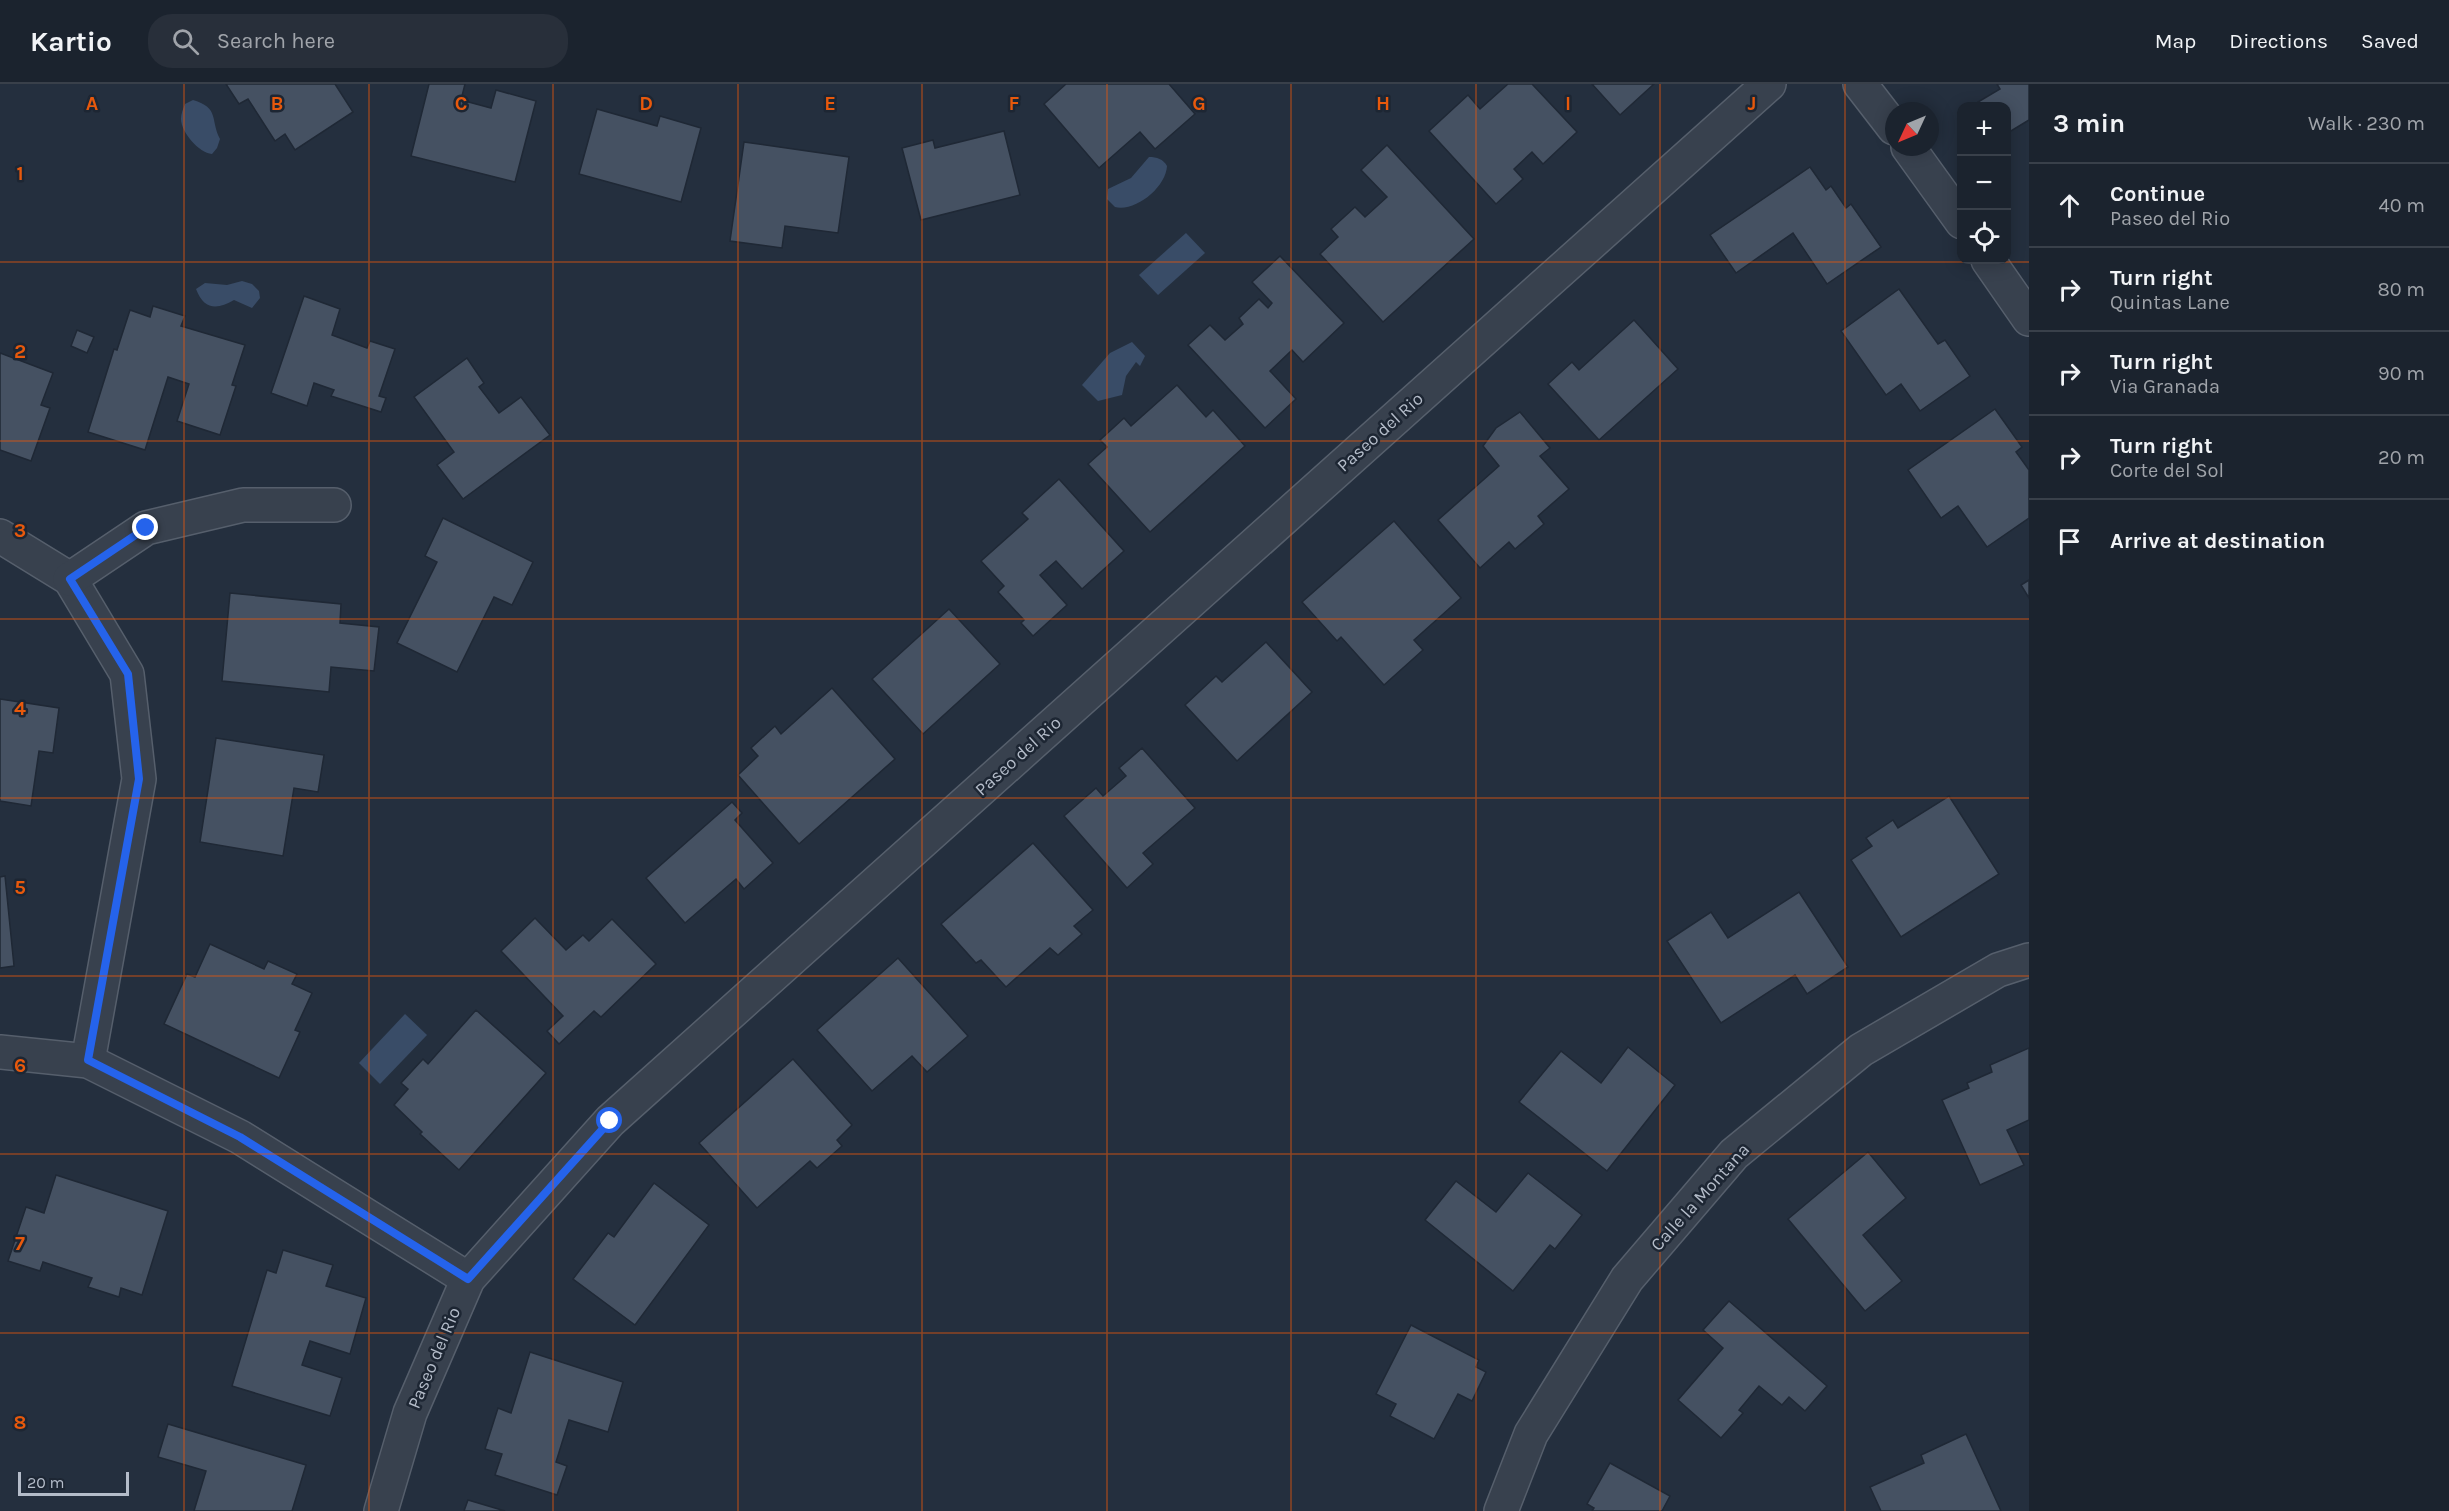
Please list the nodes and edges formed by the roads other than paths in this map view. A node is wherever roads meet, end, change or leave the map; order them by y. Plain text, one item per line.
1 (1769, 84) edge
2 (1860, 84) edge
3 (1885, 116) edge
4 (1914, 156) edge
5 (1957, 215) edge
6 (1991, 264) edge
7 (2029, 319) edge
8 (334, 505) dead end
9 (0, 536) edge
10 (70, 579) junction
11 (2029, 960) edge
12 (0, 1052) edge
13 (88, 1060) junction
14 (468, 1279) junction
15 (381, 1511) edge
16 (1501, 1511) edge

1 - 14 street, Paseo del Rio
2 - 3 street
4 - 5 street
6 - 7 street
8 - 10 street
9 - 10 street
10 - 13 street
11 - 16 street, Calle la Montana
12 - 13 street
13 - 14 street
14 - 15 street, Paseo del Rio

